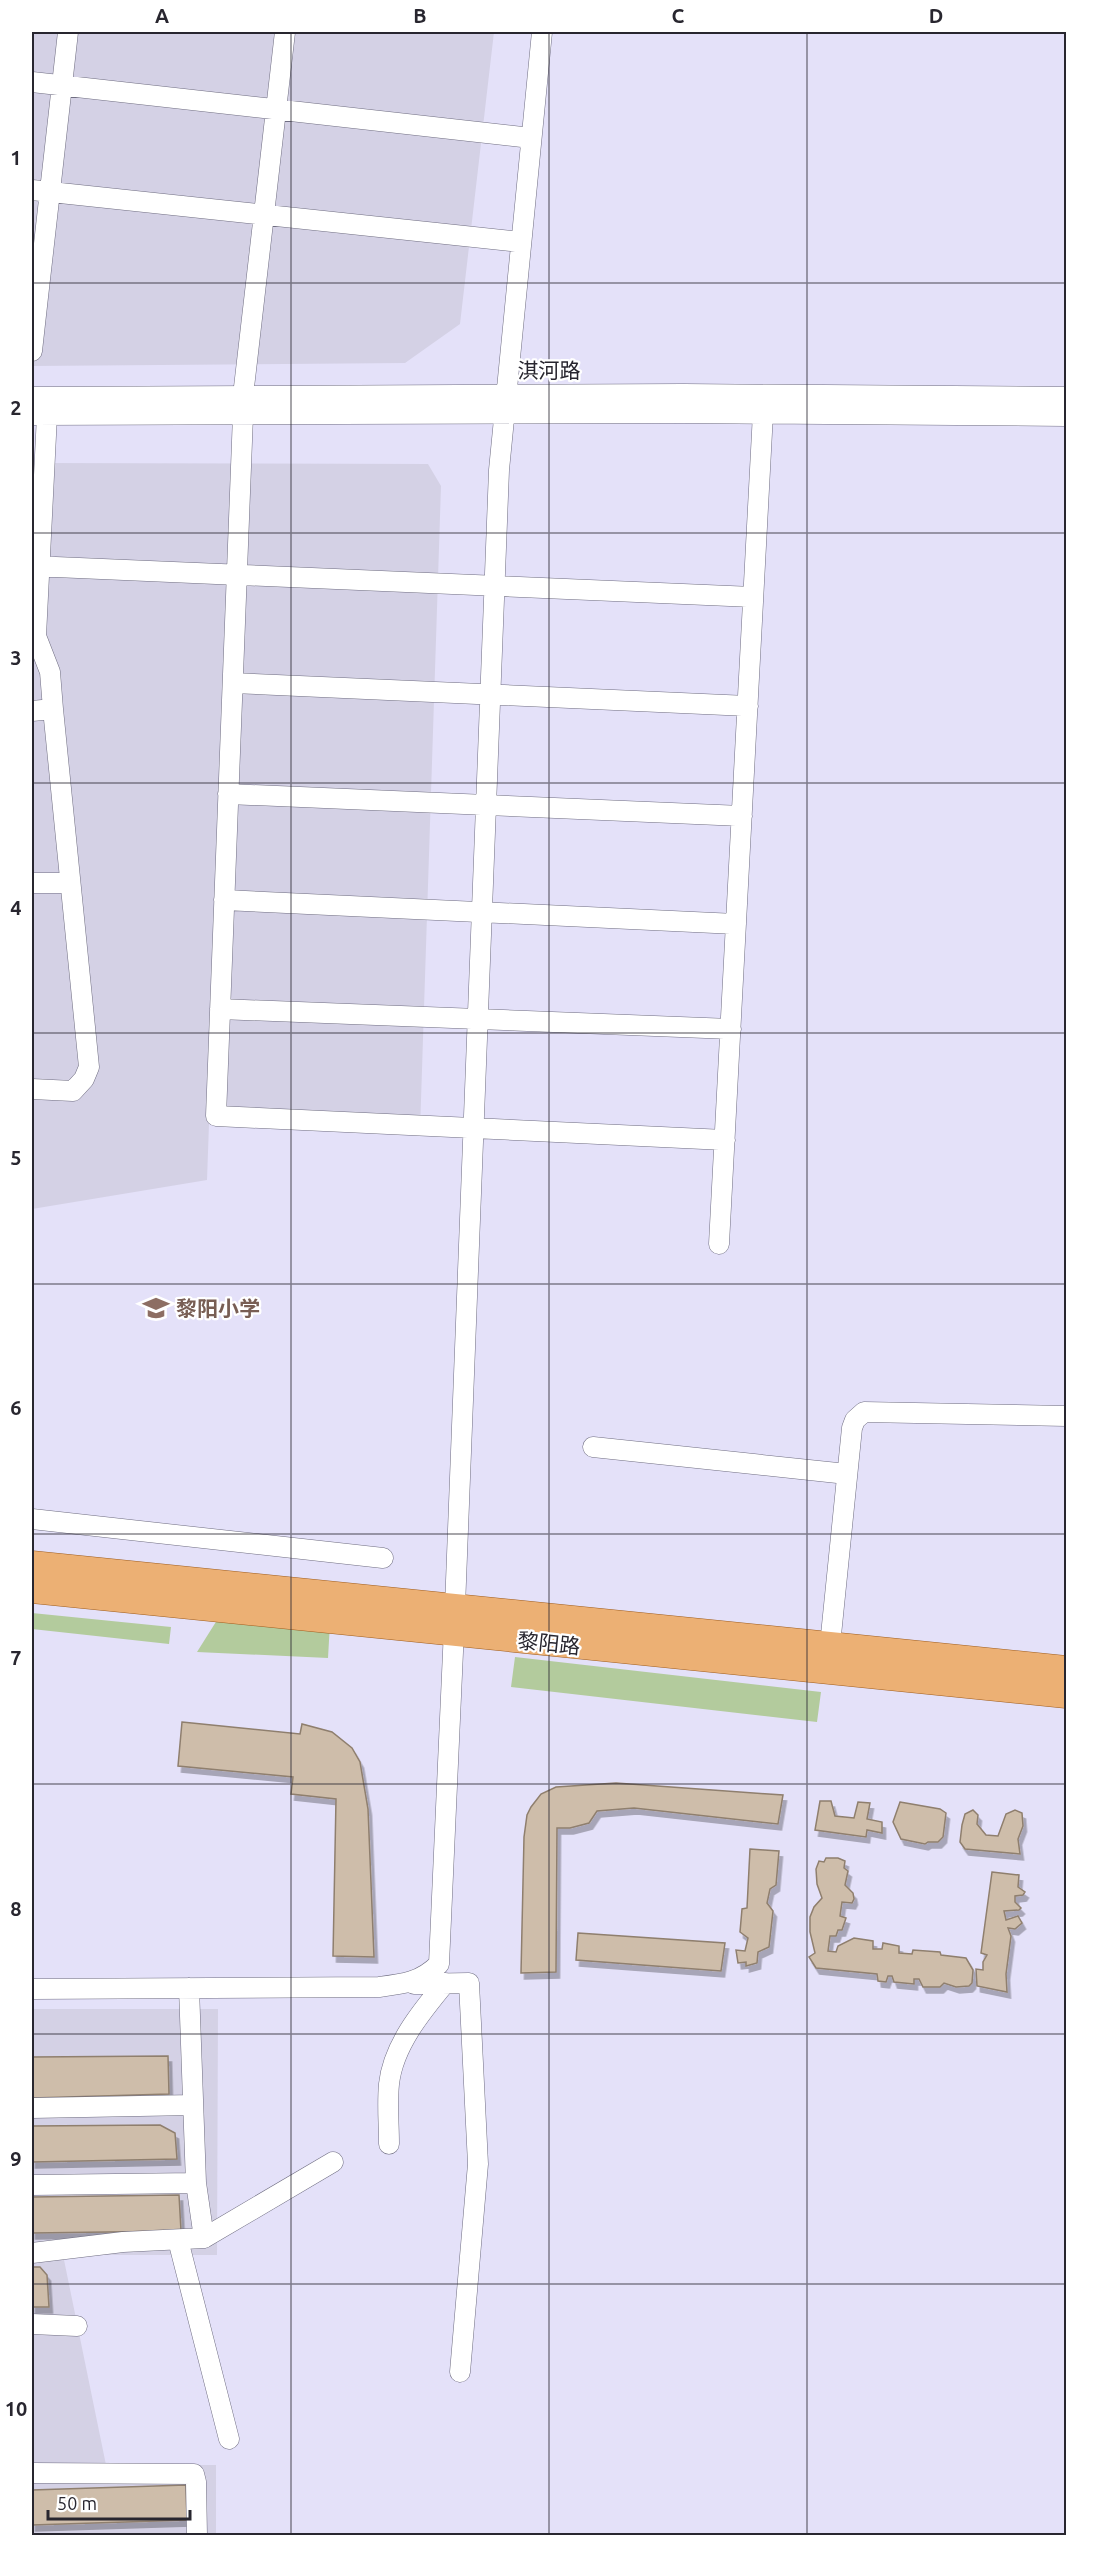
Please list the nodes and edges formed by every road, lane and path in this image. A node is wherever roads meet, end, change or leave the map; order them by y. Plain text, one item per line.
1 (68, 32) edge
2 (285, 32) edge
3 (542, 32) edge
4 (32, 82) edge
5 (61, 85) junction
6 (276, 109) junction
7 (531, 138) junction
8 (41, 191) edge
9 (264, 215) junction
10 (521, 242) junction
11 (35, 297) edge
12 (32, 351) edge
13 (32, 397) edge
14 (1066, 397) edge
15 (506, 404) junction
16 (243, 405) junction
17 (763, 413) junction
18 (39, 415) edge
19 (1066, 416) edge
20 (35, 566) edge
21 (237, 575) junction
22 (495, 586) junction
23 (753, 597) junction
24 (233, 683) junction
25 (490, 694) junction
26 (748, 706) junction
27 (53, 709) junction
28 (32, 711) edge
29 (228, 794) junction
30 (486, 805) junction
31 (742, 816) junction
32 (32, 883) edge
33 (70, 883) junction
34 (224, 900) junction
35 (482, 912) junction
36 (736, 924) junction
37 (220, 1009) junction
38 (478, 1019) junction
39 (730, 1029) junction
40 (32, 1089) edge
41 (474, 1128) junction
42 (725, 1140) junction
43 (719, 1244) dead end
44 (1066, 1416) edge
45 (593, 1447) dead end
46 (847, 1474) junction
47 (32, 1519) edge
48 (383, 1558) dead end
49 (32, 1564) edge
50 (32, 1590) edge
51 (455, 1607) junction
52 (454, 1633) junction
53 (830, 1645) junction
54 (1066, 1669) edge
55 (1066, 1695) edge
56 (411, 1983) junction
57 (445, 1983) junction
58 (189, 1988) junction
59 (32, 1989) edge
60 (194, 2105) junction
61 (32, 2108) edge
62 (389, 2144) dead end
63 (333, 2162) dead end
64 (196, 2183) junction
65 (32, 2185) edge
66 (204, 2238) junction
67 (178, 2240) junction
68 (32, 2253) edge
69 (32, 2324) edge
70 (77, 2326) dead end
71 (460, 2372) dead end
72 (229, 2439) dead end
73 (32, 2473) edge
74 (197, 2535) edge

1 - 5 street
2 - 6 street
3 - 7 street
4 - 5 street
5 - 6 street
5 - 8 street
6 - 7 street
6 - 9 street
7 - 10 street
8 - 9 street
8 - 11 street
9 - 10 street
9 - 16 street
10 - 15 street
11 - 12 street
13 - 16 street, 淇河路
14 - 15 street, 淇河路
15 - 16 street, 淇河路
15 - 17 street, 淇河路
15 - 22 street
16 - 18 street, 淇河路
16 - 21 street
17 - 19 street, 淇河路
17 - 23 street
18 - 20 street
20 - 21 street
20 - 27 street
21 - 22 street
21 - 24 street
22 - 23 street
22 - 25 street
23 - 26 street
24 - 25 street
24 - 29 street
25 - 26 street
25 - 30 street
26 - 31 street
27 - 28 street
27 - 33 street
29 - 30 street
29 - 34 street
30 - 31 street
30 - 35 street
31 - 36 street
32 - 33 street
33 - 40 street
34 - 35 street
34 - 37 street
35 - 36 street
35 - 38 street
36 - 39 street
37 - 38 street
37 - 41 street
38 - 39 street
38 - 41 street
39 - 42 street
41 - 42 street
41 - 51 street
42 - 43 street
44 - 46 street
45 - 46 street
46 - 53 street
47 - 48 street
49 - 51 main road, 黎阳路
50 - 52 main road, 黎阳路
51 - 52 street
51 - 53 main road, 黎阳路
52 - 55 main road, 黎阳路
52 - 56 street
53 - 54 main road, 黎阳路
56 - 57 street
56 - 58 street
57 - 62 street
57 - 71 street
58 - 59 street
58 - 60 street
60 - 61 street
60 - 64 street
63 - 66 street
64 - 65 street
64 - 66 street
66 - 67 street
67 - 68 street
67 - 72 street
69 - 70 street
73 - 74 street

